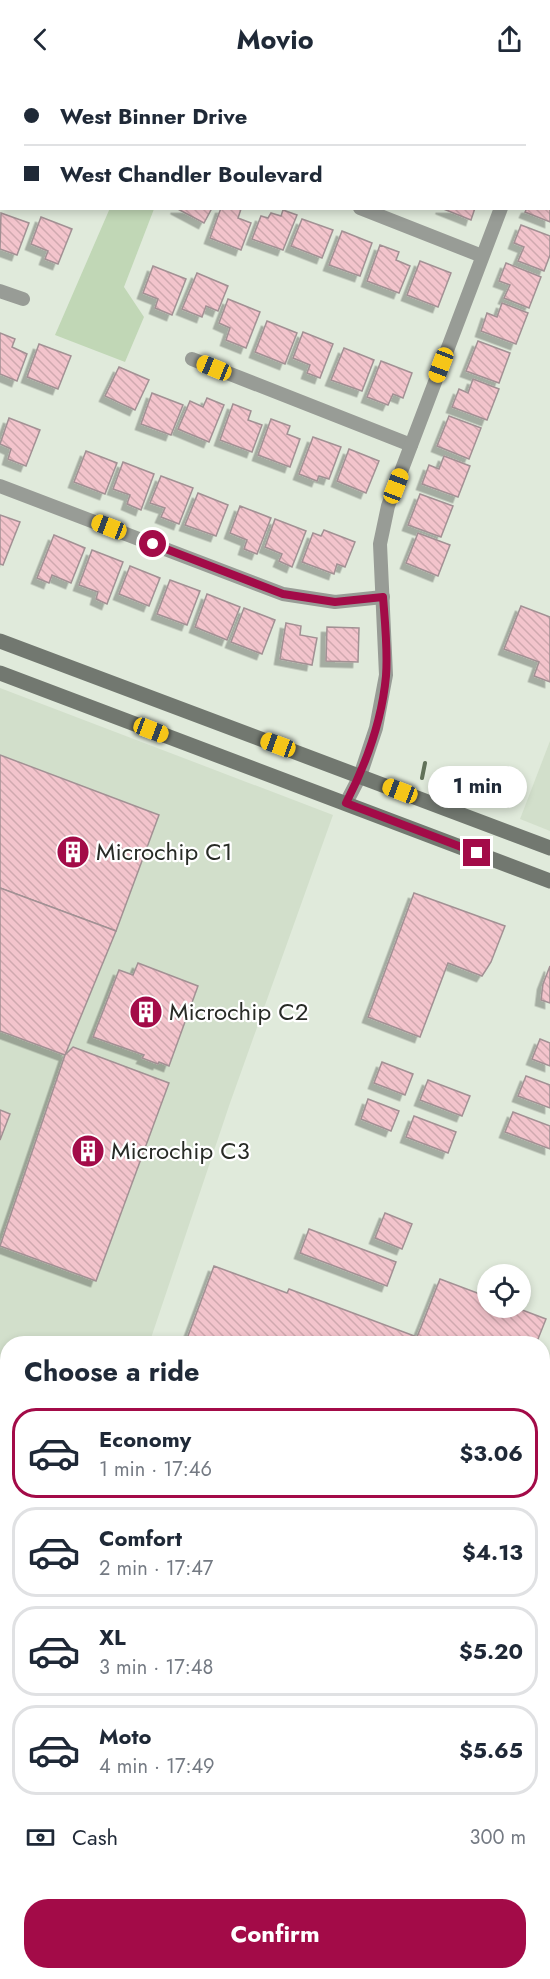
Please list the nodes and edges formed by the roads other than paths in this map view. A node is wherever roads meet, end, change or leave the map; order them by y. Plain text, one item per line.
1 (365, 210) edge
2 (500, 210) edge
3 (482, 256) junction
4 (0, 291) edge
5 (23, 299) dead end
6 (192, 359) dead end
7 (411, 445) junction
8 (0, 486) edge
9 (383, 597) junction
10 (0, 641) edge
11 (0, 673) edge
12 (360, 776) junction
13 (346, 803) junction
14 (550, 848) edge
15 (550, 881) edge

1 - 3 street
2 - 3 street
3 - 7 street
4 - 5 street
6 - 7 street
7 - 9 street
8 - 9 street
9 - 12 street
10 - 12 main road
11 - 13 main road
12 - 13 street
12 - 14 main road
13 - 15 main road

